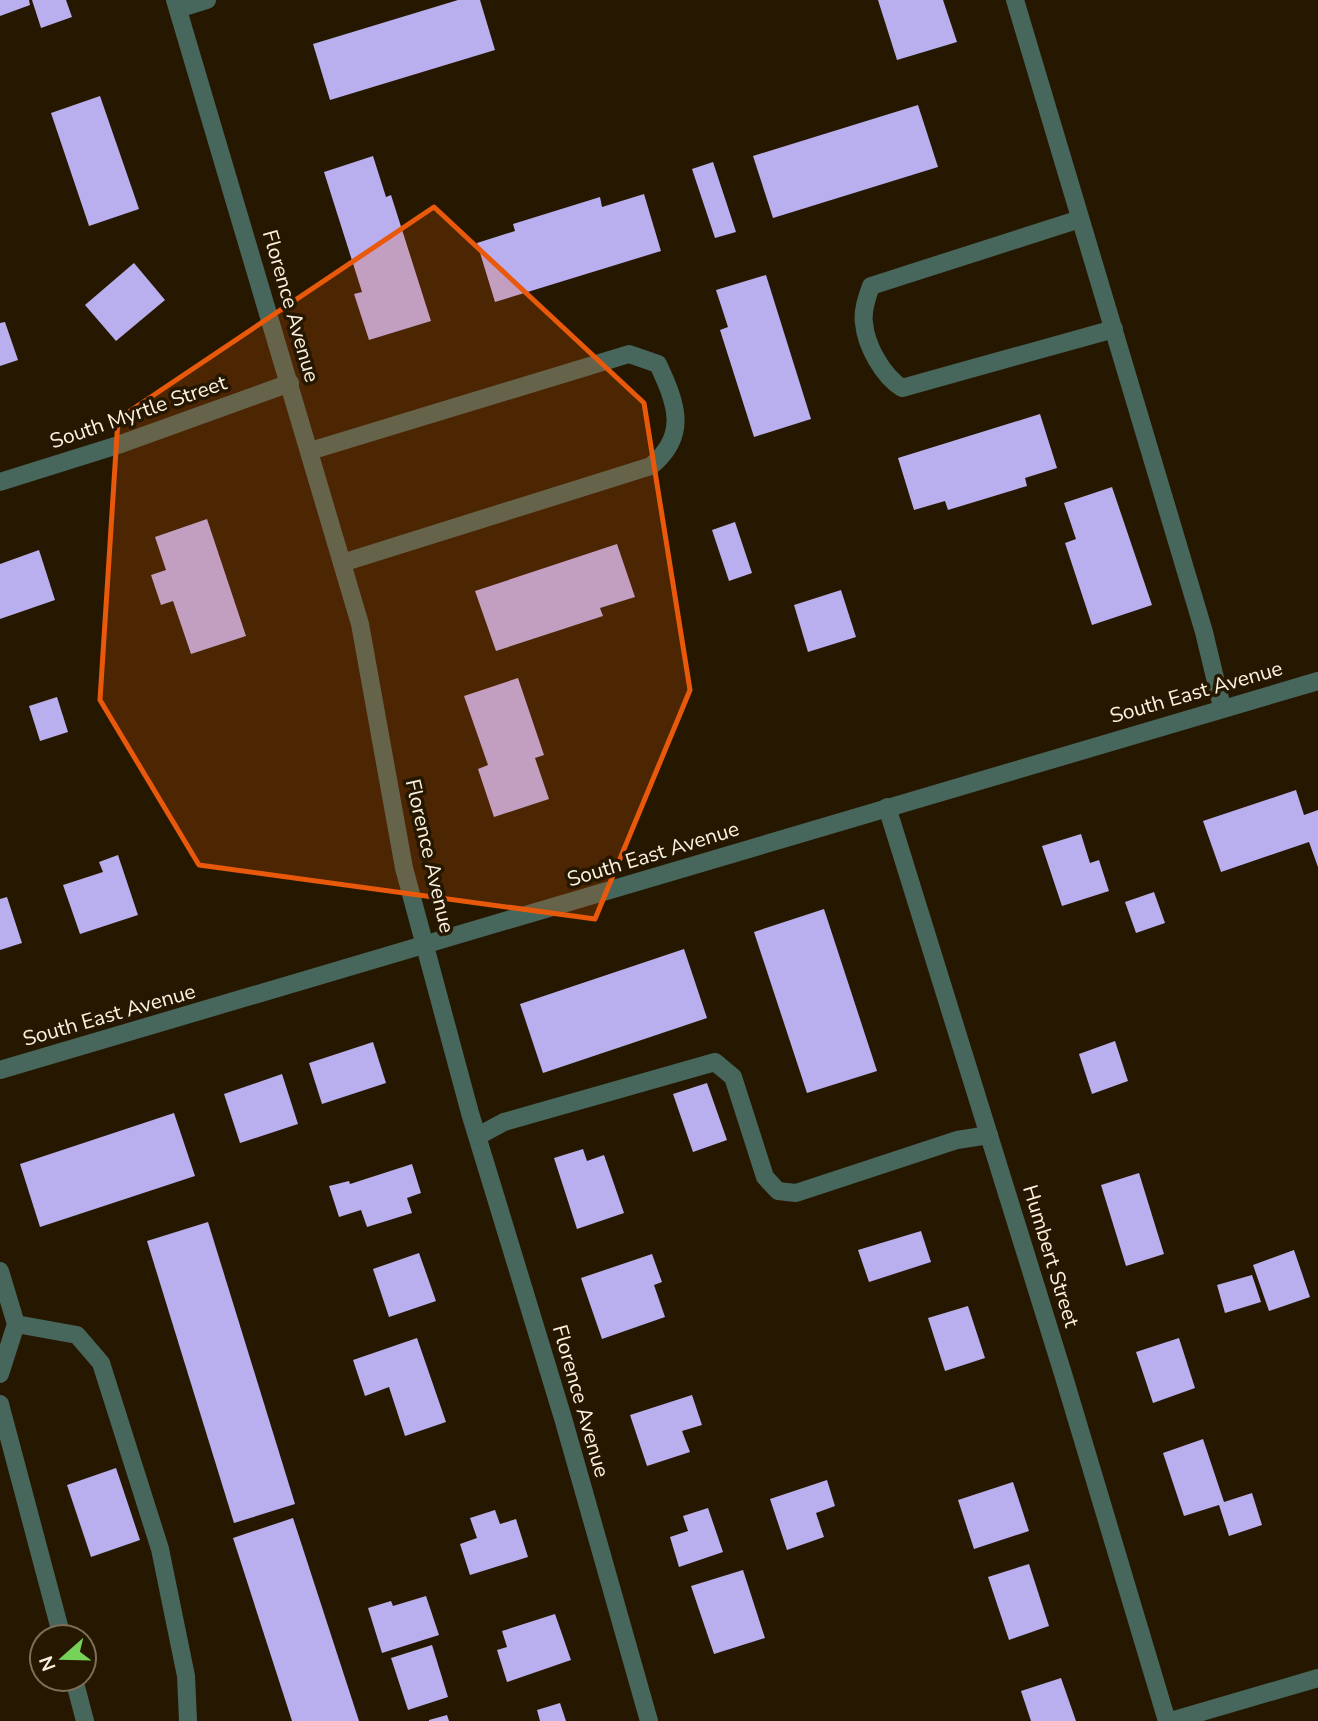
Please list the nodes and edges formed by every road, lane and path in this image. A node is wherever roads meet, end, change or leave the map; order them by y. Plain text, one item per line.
1 (207, 0) edge
2 (1015, 0) edge
3 (176, 5) edge
4 (1080, 219) junction
5 (1114, 329) junction
6 (290, 383) junction
7 (310, 451) junction
8 (0, 482) edge
9 (342, 563) junction
10 (1318, 681) edge
11 (1222, 707) junction
12 (887, 807) junction
13 (426, 945) junction
14 (0, 1070) edge
15 (989, 1135) junction
16 (478, 1136) junction
17 (0, 1271) edge
18 (16, 1324) junction
19 (0, 1374) edge
20 (0, 1404) edge
21 (58, 1623) edge
22 (1318, 1678) edge
23 (78, 1693) edge
24 (85, 1721) edge
25 (188, 1721) edge
26 (649, 1721) edge
27 (1169, 1721) edge

1 - 3 street
2 - 4 street
3 - 6 street, Florence Avenue
4 - 5 street
4 - 5 street
5 - 11 street
6 - 7 street, Florence Avenue
6 - 8 street, South Myrtle Street
7 - 9 street, Florence Avenue
7 - 9 street
9 - 13 street, Florence Avenue
10 - 11 street, South East Avenue
11 - 12 street, South East Avenue
12 - 13 street, South East Avenue
12 - 15 street, Humbert Street
13 - 14 street, South East Avenue
13 - 16 street, Florence Avenue
15 - 16 street
15 - 27 street, Humbert Street
16 - 26 street, Florence Avenue
17 - 18 street
18 - 19 street
18 - 25 street
20 - 21 street
22 - 27 street
23 - 24 street

